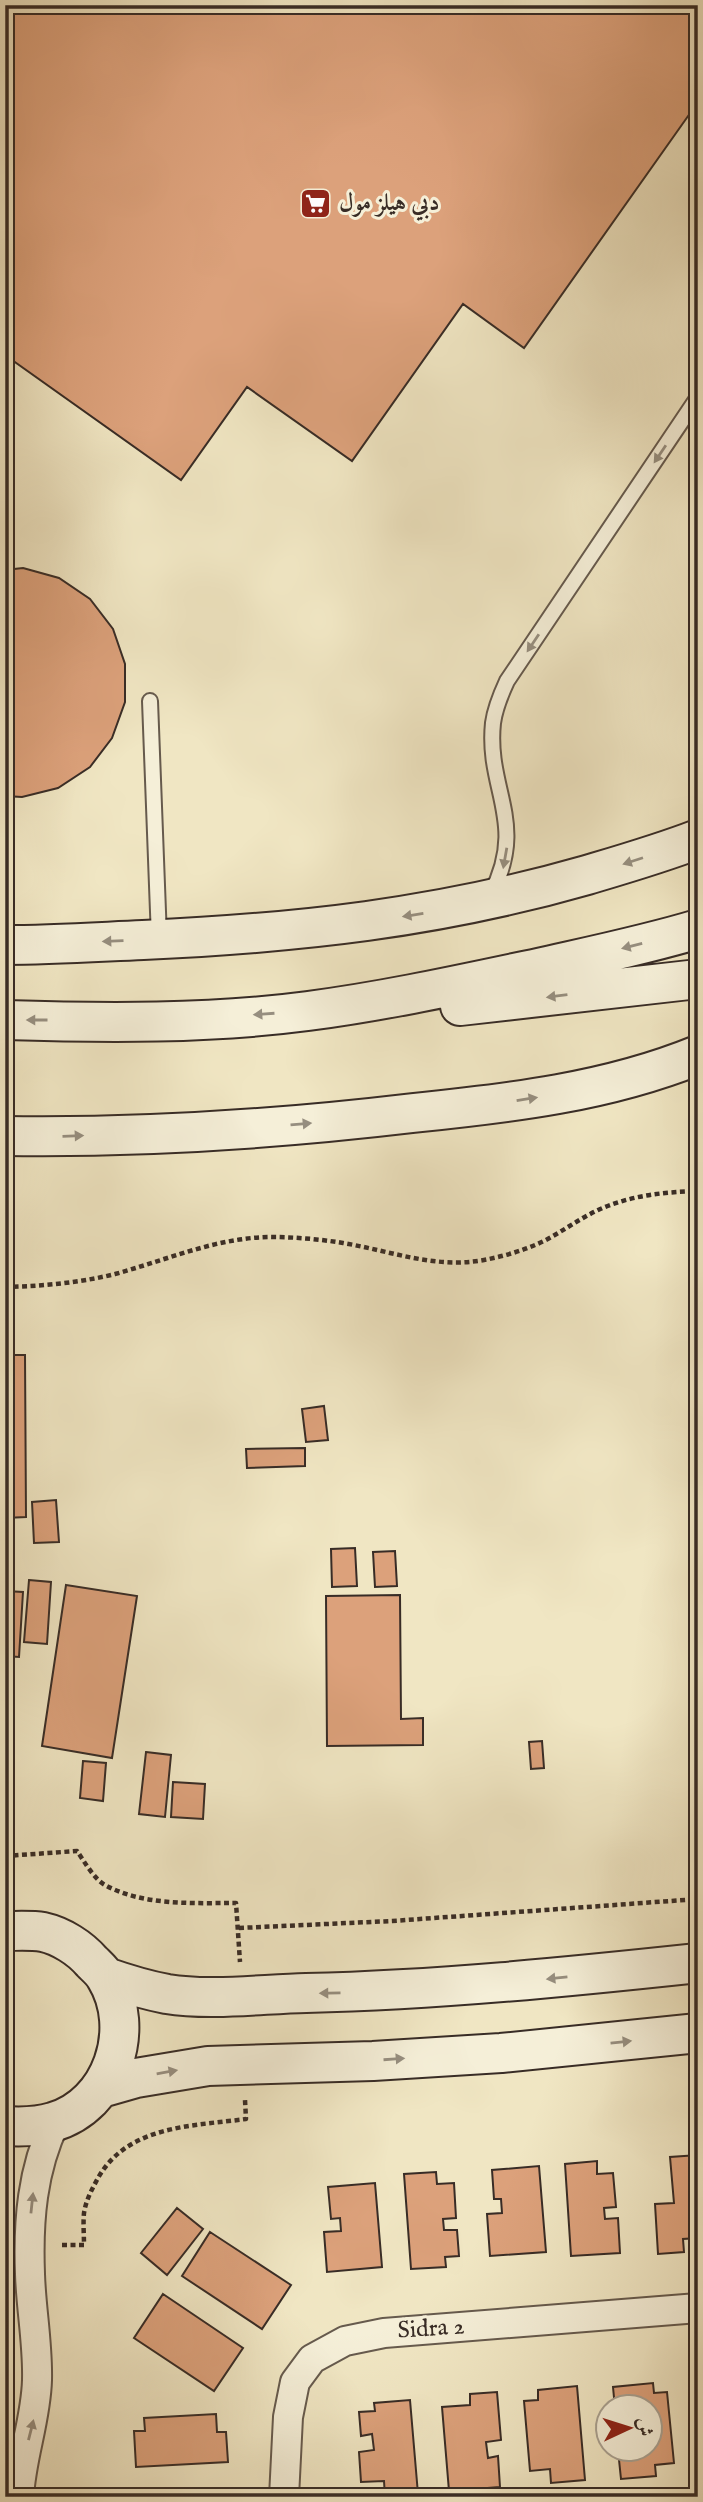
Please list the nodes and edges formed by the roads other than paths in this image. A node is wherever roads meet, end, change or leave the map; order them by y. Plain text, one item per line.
1 (698, 397) edge
2 (150, 701) dead end
3 (698, 838) edge
4 (488, 900) junction
5 (698, 929) edge
6 (159, 939) junction
7 (5, 945) edge
8 (698, 979) edge
9 (307, 1011) junction
10 (5, 1020) edge
11 (698, 1055) edge
12 (698, 1084) edge
13 (600, 1087) junction
14 (5, 1136) edge
15 (5, 1931) edge
16 (698, 1963) edge
17 (106, 1977) junction
18 (698, 2032) edge
19 (101, 2088) junction
20 (55, 2122) junction
21 (5, 2126) edge
22 (698, 2308) edge
23 (19, 2497) edge
24 (284, 2497) edge

1 -> 4 lane
2 - 6 lane
3 -> 4 main road
4 -> 6 main road
5 -> 9 main road
6 -> 7 main road
8 -> 9 main road
9 -> 10 main road
11 - 13 main road
12 - 13 main road
14 -> 13 main road
15 - 17 main road
16 -> 17 main road
17 - 19 main road
19 -> 18 main road
19 - 20 main road
20 - 21 main road
23 -> 20 street
22 - 24 street, Sidra 2

